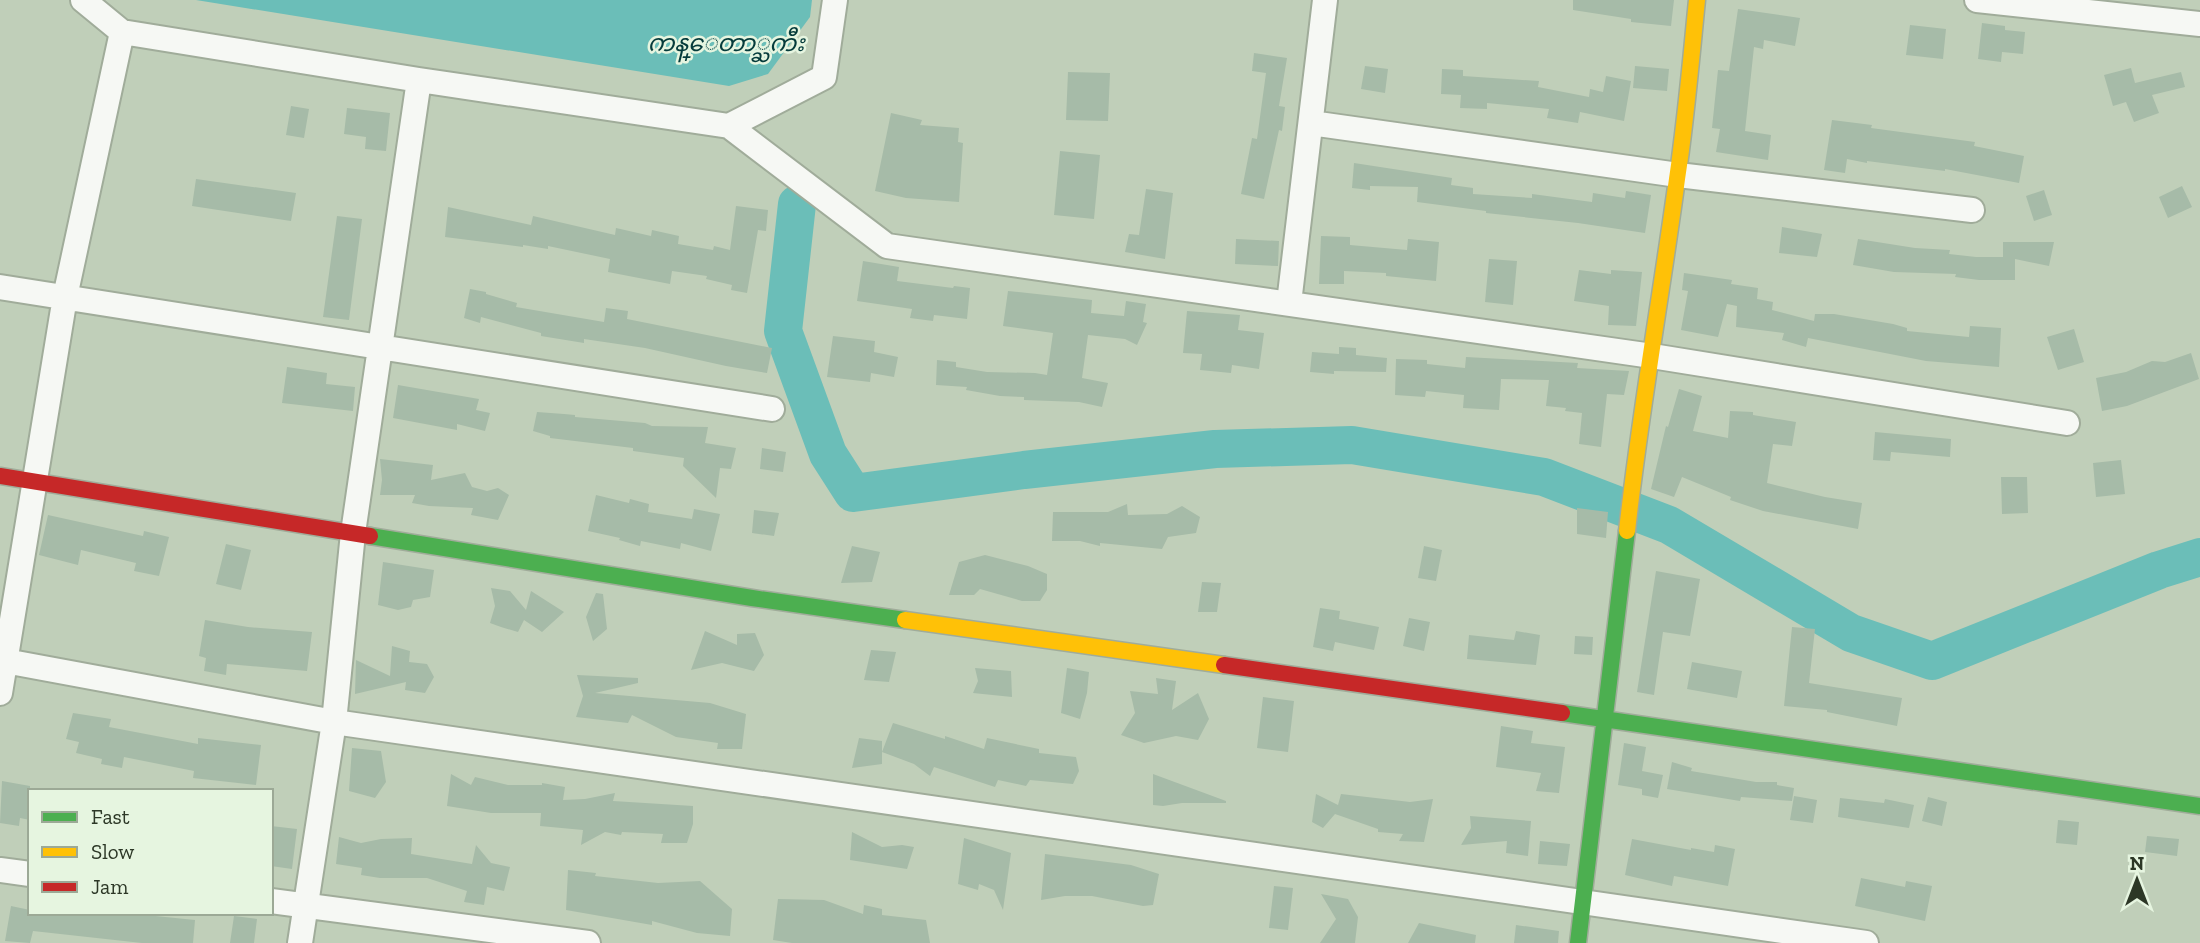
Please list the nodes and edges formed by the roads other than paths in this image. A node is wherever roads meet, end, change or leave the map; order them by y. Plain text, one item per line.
1 (83, 0) edge
2 (835, 0) edge
3 (1325, 0) edge
4 (1697, 0) edge
5 (1977, 0) edge
6 (2200, 24) edge
7 (121, 32) junction
8 (419, 80) junction
9 (1311, 124) junction
10 (729, 126) junction
11 (1678, 175) junction
12 (1972, 210) dead end
13 (0, 287) edge
14 (65, 297) junction
15 (1289, 303) junction
16 (380, 347) junction
17 (1652, 356) junction
18 (772, 409) dead end
19 (2067, 423) dead end
20 (0, 476) edge
21 (36, 482) junction
22 (353, 533) junction
23 (2, 660) edge
24 (0, 693) edge
25 (1606, 719) junction
26 (334, 722) junction
27 (2200, 806) edge
28 (0, 870) edge
29 (28, 874) edge
30 (273, 901) edge
31 (1583, 902) junction
32 (304, 905) junction
33 (300, 943) edge
34 (588, 943) edge
35 (1578, 943) edge
36 (1866, 943) edge

1 - 7 street
2 - 10 street
3 - 9 street
4 - 11 street
5 - 6 street
7 - 8 street
7 - 14 street
8 - 10 street
8 - 16 street
9 - 11 street
9 - 15 street
10 - 15 street
11 - 12 street
11 - 17 street
13 - 14 street
14 - 16 street
14 - 21 street
15 - 17 street
16 - 18 street
16 - 22 street
17 - 19 street
17 - 25 street
20 - 21 street
21 - 22 street
21 - 23 street
22 - 25 street
22 - 26 street
23 - 24 street
23 - 26 street
25 - 27 street
25 - 31 street
26 - 31 street
26 - 32 street
28 - 29 street
30 - 32 street
31 - 35 street
31 - 36 street
32 - 33 street
32 - 34 street

